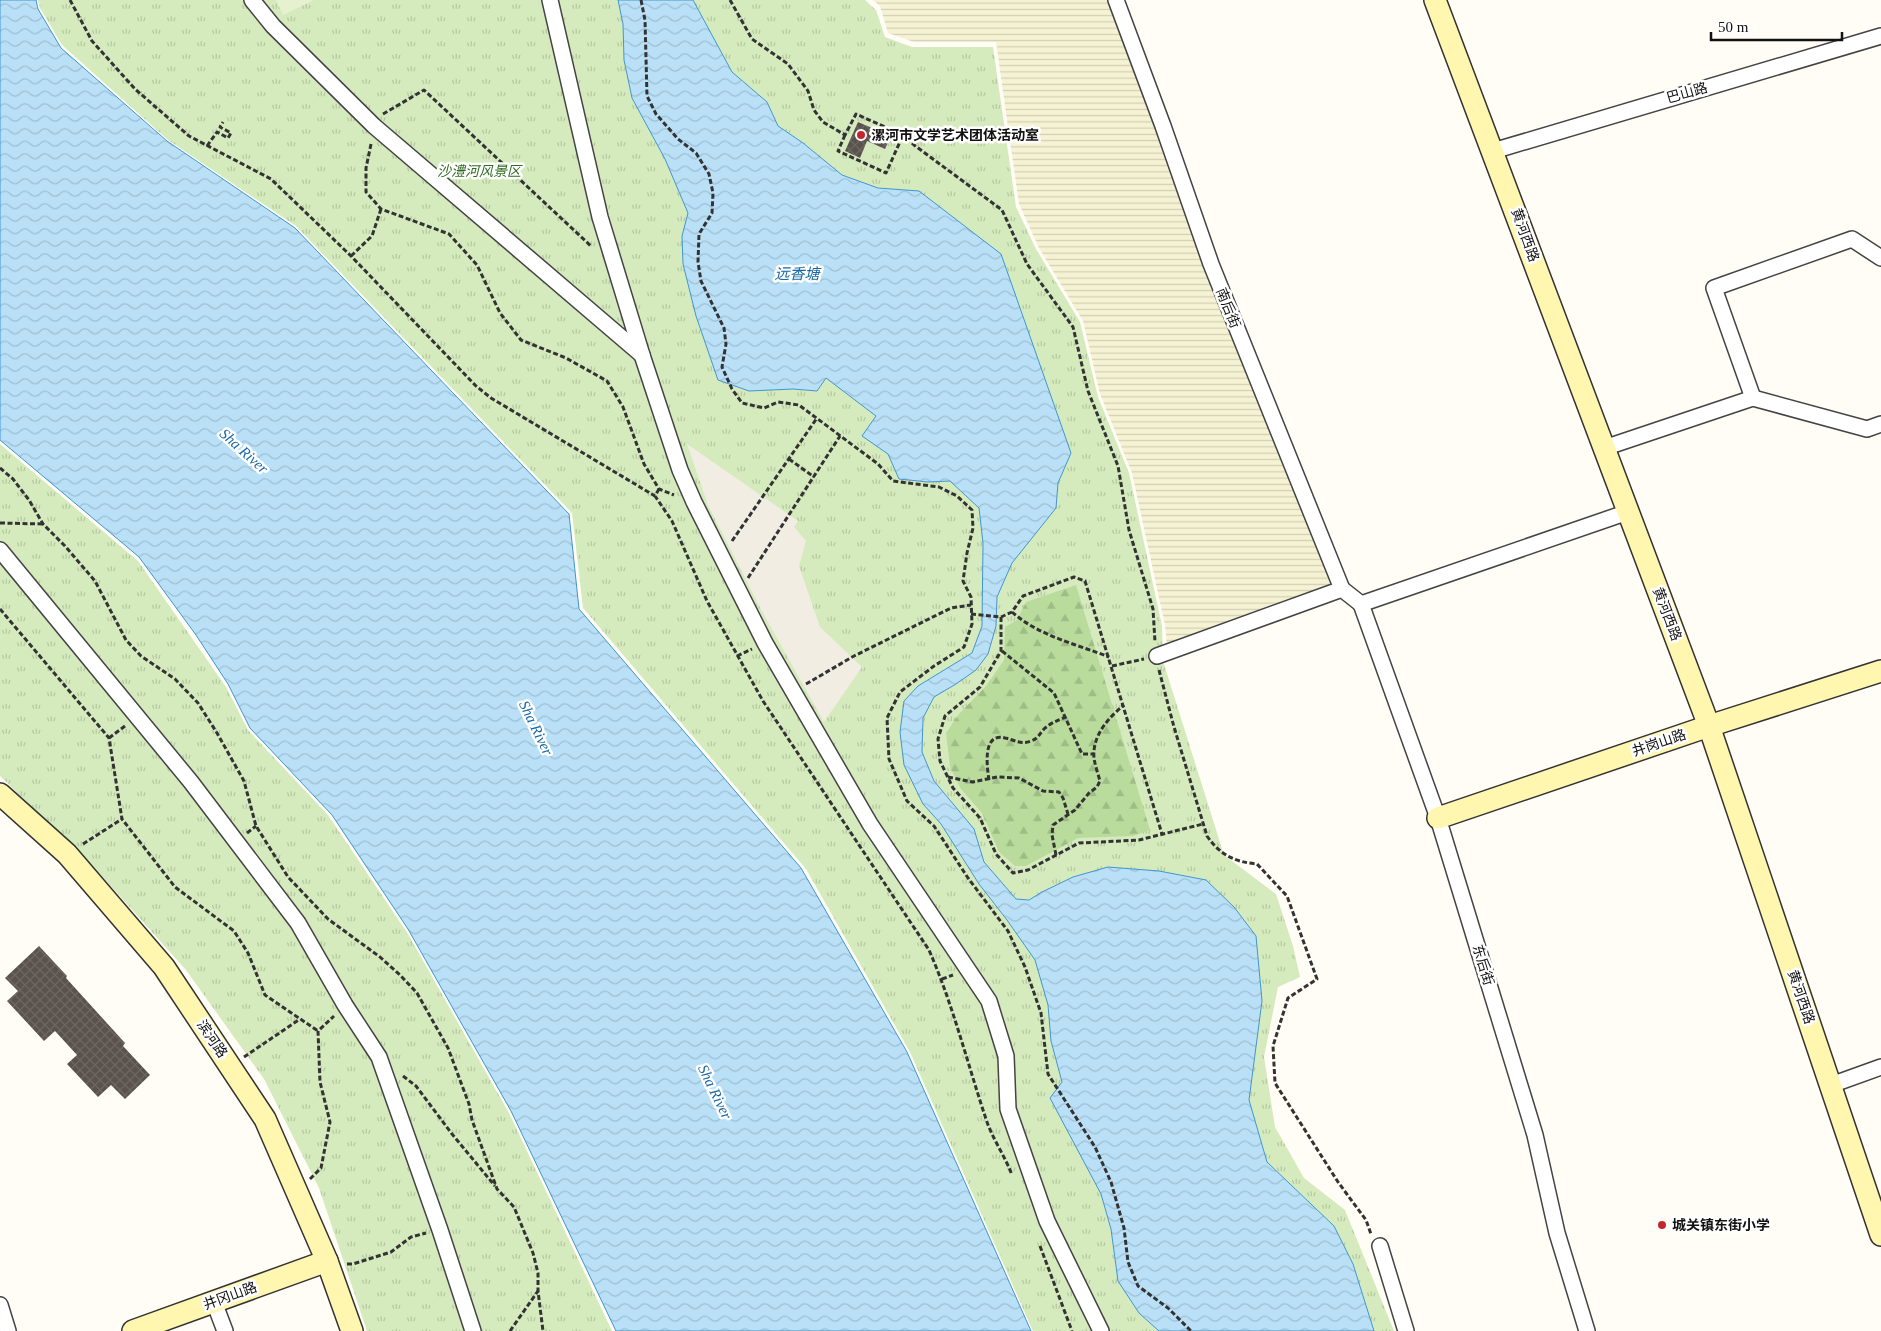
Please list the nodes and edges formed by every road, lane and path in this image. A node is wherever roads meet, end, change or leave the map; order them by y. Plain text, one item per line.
1 (70, 0) edge
2 (252, 0) edge
3 (550, 0) edge
4 (641, 0) edge
5 (730, 0) edge
6 (1116, 0) edge
7 (1435, 0) edge
8 (1881, 36) edge
9 (223, 122) dead end
10 (845, 135) junction
11 (903, 135) junction
12 (207, 146) junction
13 (1493, 150) junction
14 (381, 209) dead end
15 (351, 256) junction
16 (1881, 258) edge
17 (642, 355) junction
18 (1753, 398) junction
19 (817, 418) junction
20 (1881, 424) edge
21 (840, 436) junction
22 (1604, 448) junction
23 (789, 459) junction
24 (0, 468) edge
25 (814, 477) junction
26 (659, 489) dead end
27 (655, 496) junction
28 (1628, 512) junction
29 (0, 523) edge
30 (44, 524) junction
31 (0, 550) edge
32 (721, 557) junction
33 (1342, 589) junction
34 (739, 592) junction
35 (1361, 604) junction
36 (971, 605) junction
37 (0, 610) edge
38 (1012, 612) junction
39 (972, 614) junction
40 (1002, 617) junction
41 (1002, 651) junction
42 (1109, 656) junction
43 (1157, 656) junction
44 (1112, 666) junction
45 (1881, 671) edge
46 (793, 692) junction
47 (1124, 705) junction
48 (1066, 717) junction
49 (1709, 726) junction
50 (1094, 754) junction
51 (948, 777) junction
52 (989, 780) junction
53 (0, 794) edge
54 (1068, 814) junction
55 (1438, 818) junction
56 (122, 819) junction
57 (1203, 824) junction
58 (1162, 834) junction
59 (67, 854) junction
60 (1056, 855) junction
61 (345, 1005) junction
62 (300, 1019) junction
63 (318, 1031) junction
64 (379, 1058) junction
65 (230, 1066) junction
66 (1881, 1067) edge
67 (1830, 1085) junction
68 (1012, 1175) dead end
69 (498, 1189) junction
70 (297, 1192) junction
71 (440, 1230) junction
72 (1881, 1235) edge
73 (1039, 1244) dead end
74 (1380, 1246) joint
75 (327, 1261) junction
76 (538, 1291) junction
77 (214, 1302) junction
78 (0, 1305) edge
79 (8, 1331) edge
80 (133, 1331) edge
81 (225, 1331) edge
82 (352, 1331) edge
83 (473, 1331) edge
84 (510, 1331) edge
85 (543, 1331) edge
86 (1072, 1331) edge
87 (1101, 1331) edge
88 (1191, 1331) edge
89 (1406, 1331) edge
90 (1588, 1331) edge

1 - 12 path
2 - 17 street
3 - 17 street
4 - 19 path
5 - 10 path
6 - 33 street, 南后街
7 - 13 street, 黄河西路
8 - 13 street, 巴山路
9 - 12 path
10 - 11 path
10 - 11 path
11 - 43 path
12 - 15 path
13 - 22 street, 黄河西路
14 - 15 path
15 - 27 path
16 - 18 street
17 - 32 street
18 - 20 street
18 - 22 street
19 - 21 path
19 - 23 path
21 - 25 path
21 - 36 path
22 - 28 street, 黄河西路
23 - 25 path
23 - 32 path
24 - 30 path
25 - 34 path
26 - 27 path
27 - 68 path
28 - 35 street
28 - 49 street, 黄河西路
29 - 30 path
30 - 69 path
31 - 61 street
32 - 34 street
33 - 35 street, 南后街
33 - 43 street
34 - 46 street
35 - 55 street, 东后街
36 - 39 path
36 - 46 path
37 - 56 path
38 - 40 path
38 - 42 path
38 - 42 path
39 - 40 path
39 - 88 path
40 - 41 path
41 - 48 path
41 - 51 path
42 - 44 path
43 - 44 path
43 - 57 path
44 - 47 path
45 - 49 street, 井岗山路
46 - 87 street
47 - 50 path
47 - 58 path
48 - 50 path
48 - 52 path
49 - 55 street, 井岗山路
49 - 67 street, 黄河西路
50 - 54 path
51 - 52 path
51 - 60 path
52 - 54 path
53 - 59 street, 滨河路
54 - 60 path
55 - 90 street, 东后街
56 - 59 path
56 - 62 path
57 - 58 path
57 - 74 path
58 - 60 path
59 - 65 street, 滨河路
61 - 63 path
61 - 64 street
62 - 63 path
62 - 65 path
63 - 70 path
64 - 69 path
64 - 71 street
65 - 70 street, 滨河路
66 - 67 street
67 - 72 street, 黄河西路
69 - 76 path
70 - 75 street, 滨河路
71 - 75 path
71 - 83 street
73 - 86 path
74 - 89 street
75 - 77 street, 井冈山路
75 - 82 street, 滨河路
76 - 84 path
76 - 85 path
77 - 80 street, 井冈山路
77 - 81 street
78 - 79 street

